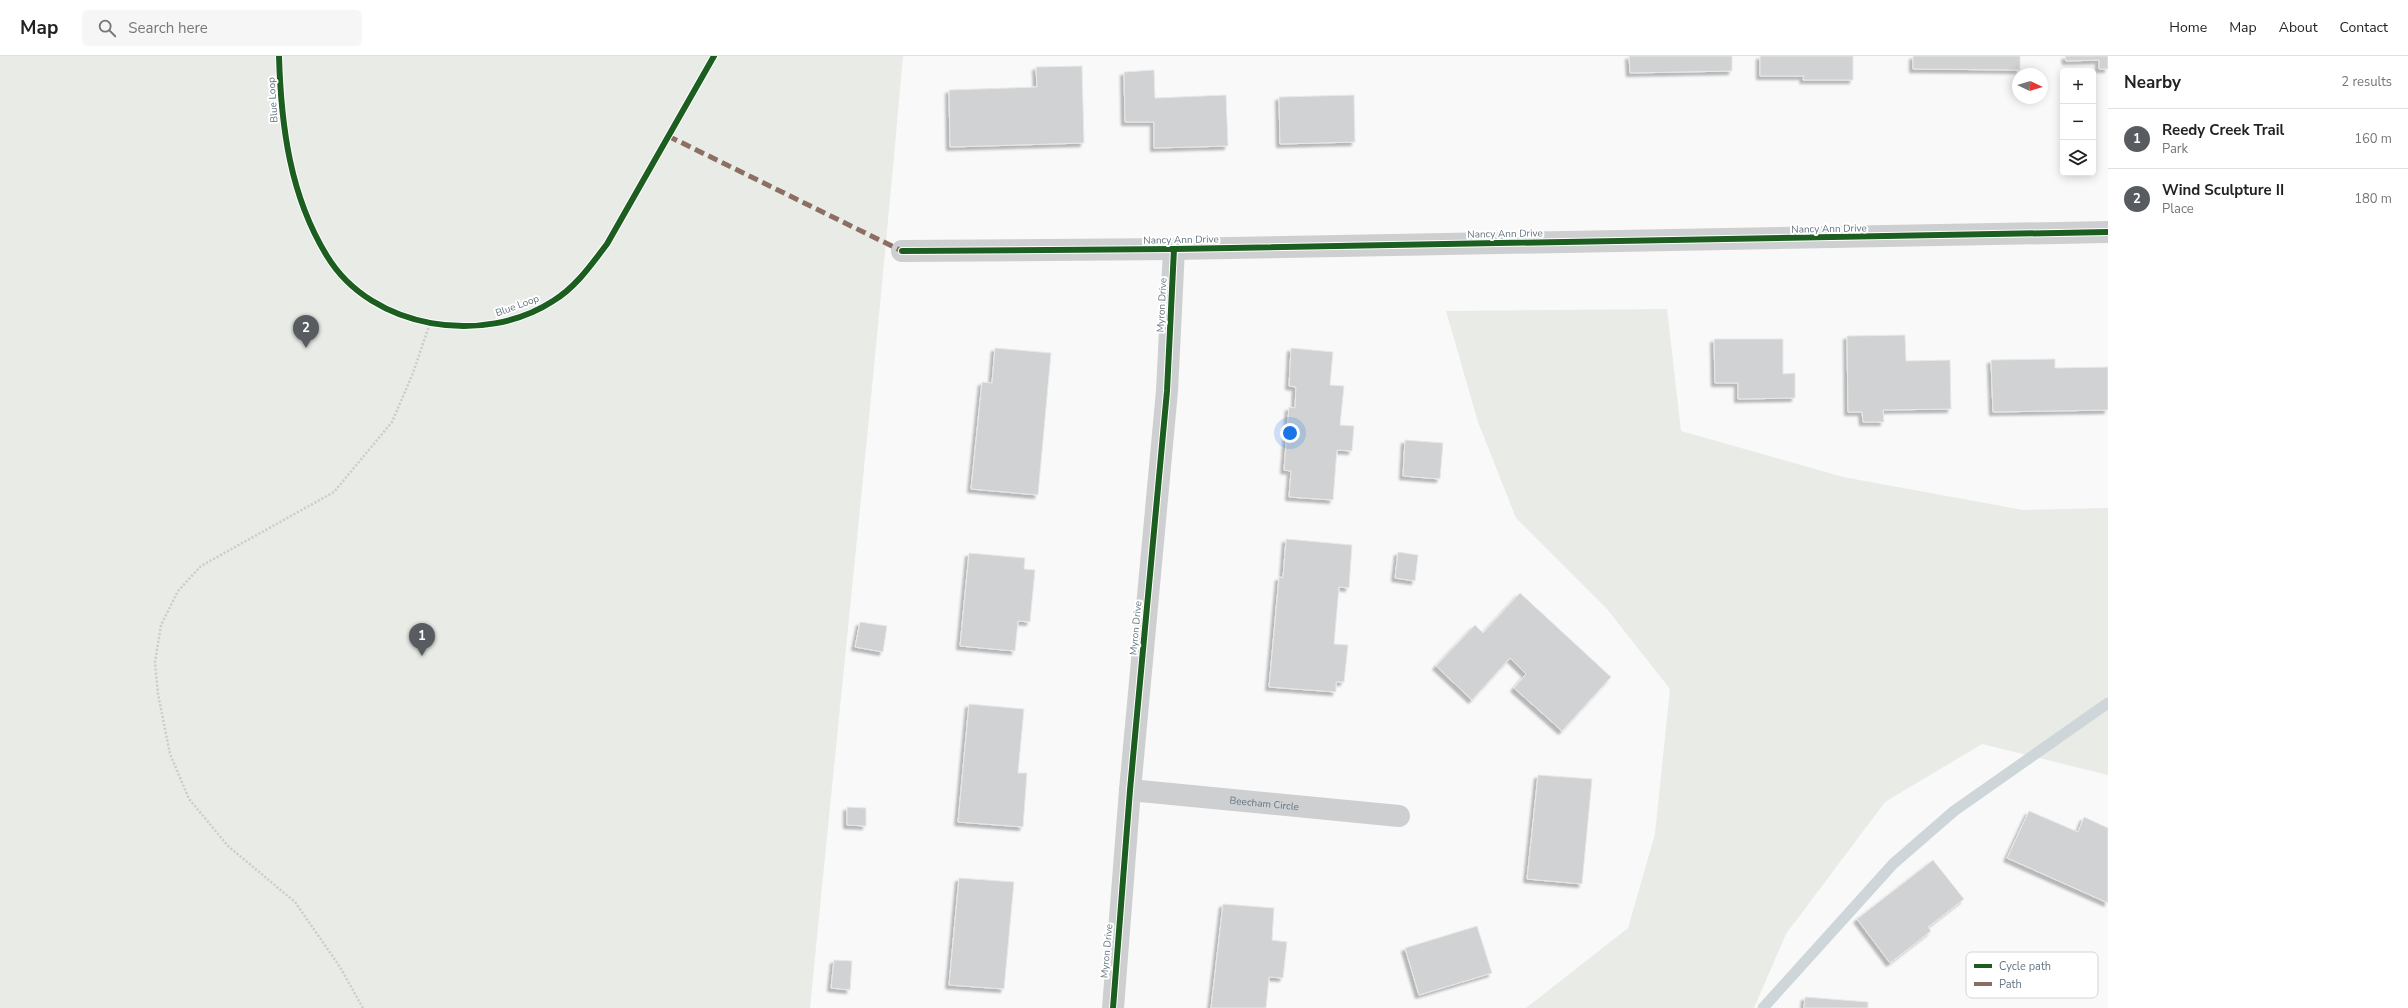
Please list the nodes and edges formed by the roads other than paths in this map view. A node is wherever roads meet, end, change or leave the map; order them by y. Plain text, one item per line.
1 (2108, 232) edge
2 (1174, 249) junction
3 (902, 251) dead end
4 (1130, 790) junction
5 (1399, 816) dead end
6 (1113, 1008) edge

1 - 2 street, Nancy Ann Drive
2 - 3 street, Nancy Ann Drive
2 - 4 street, Myron Drive
4 - 5 street, Beecham Circle
4 - 6 street, Myron Drive

